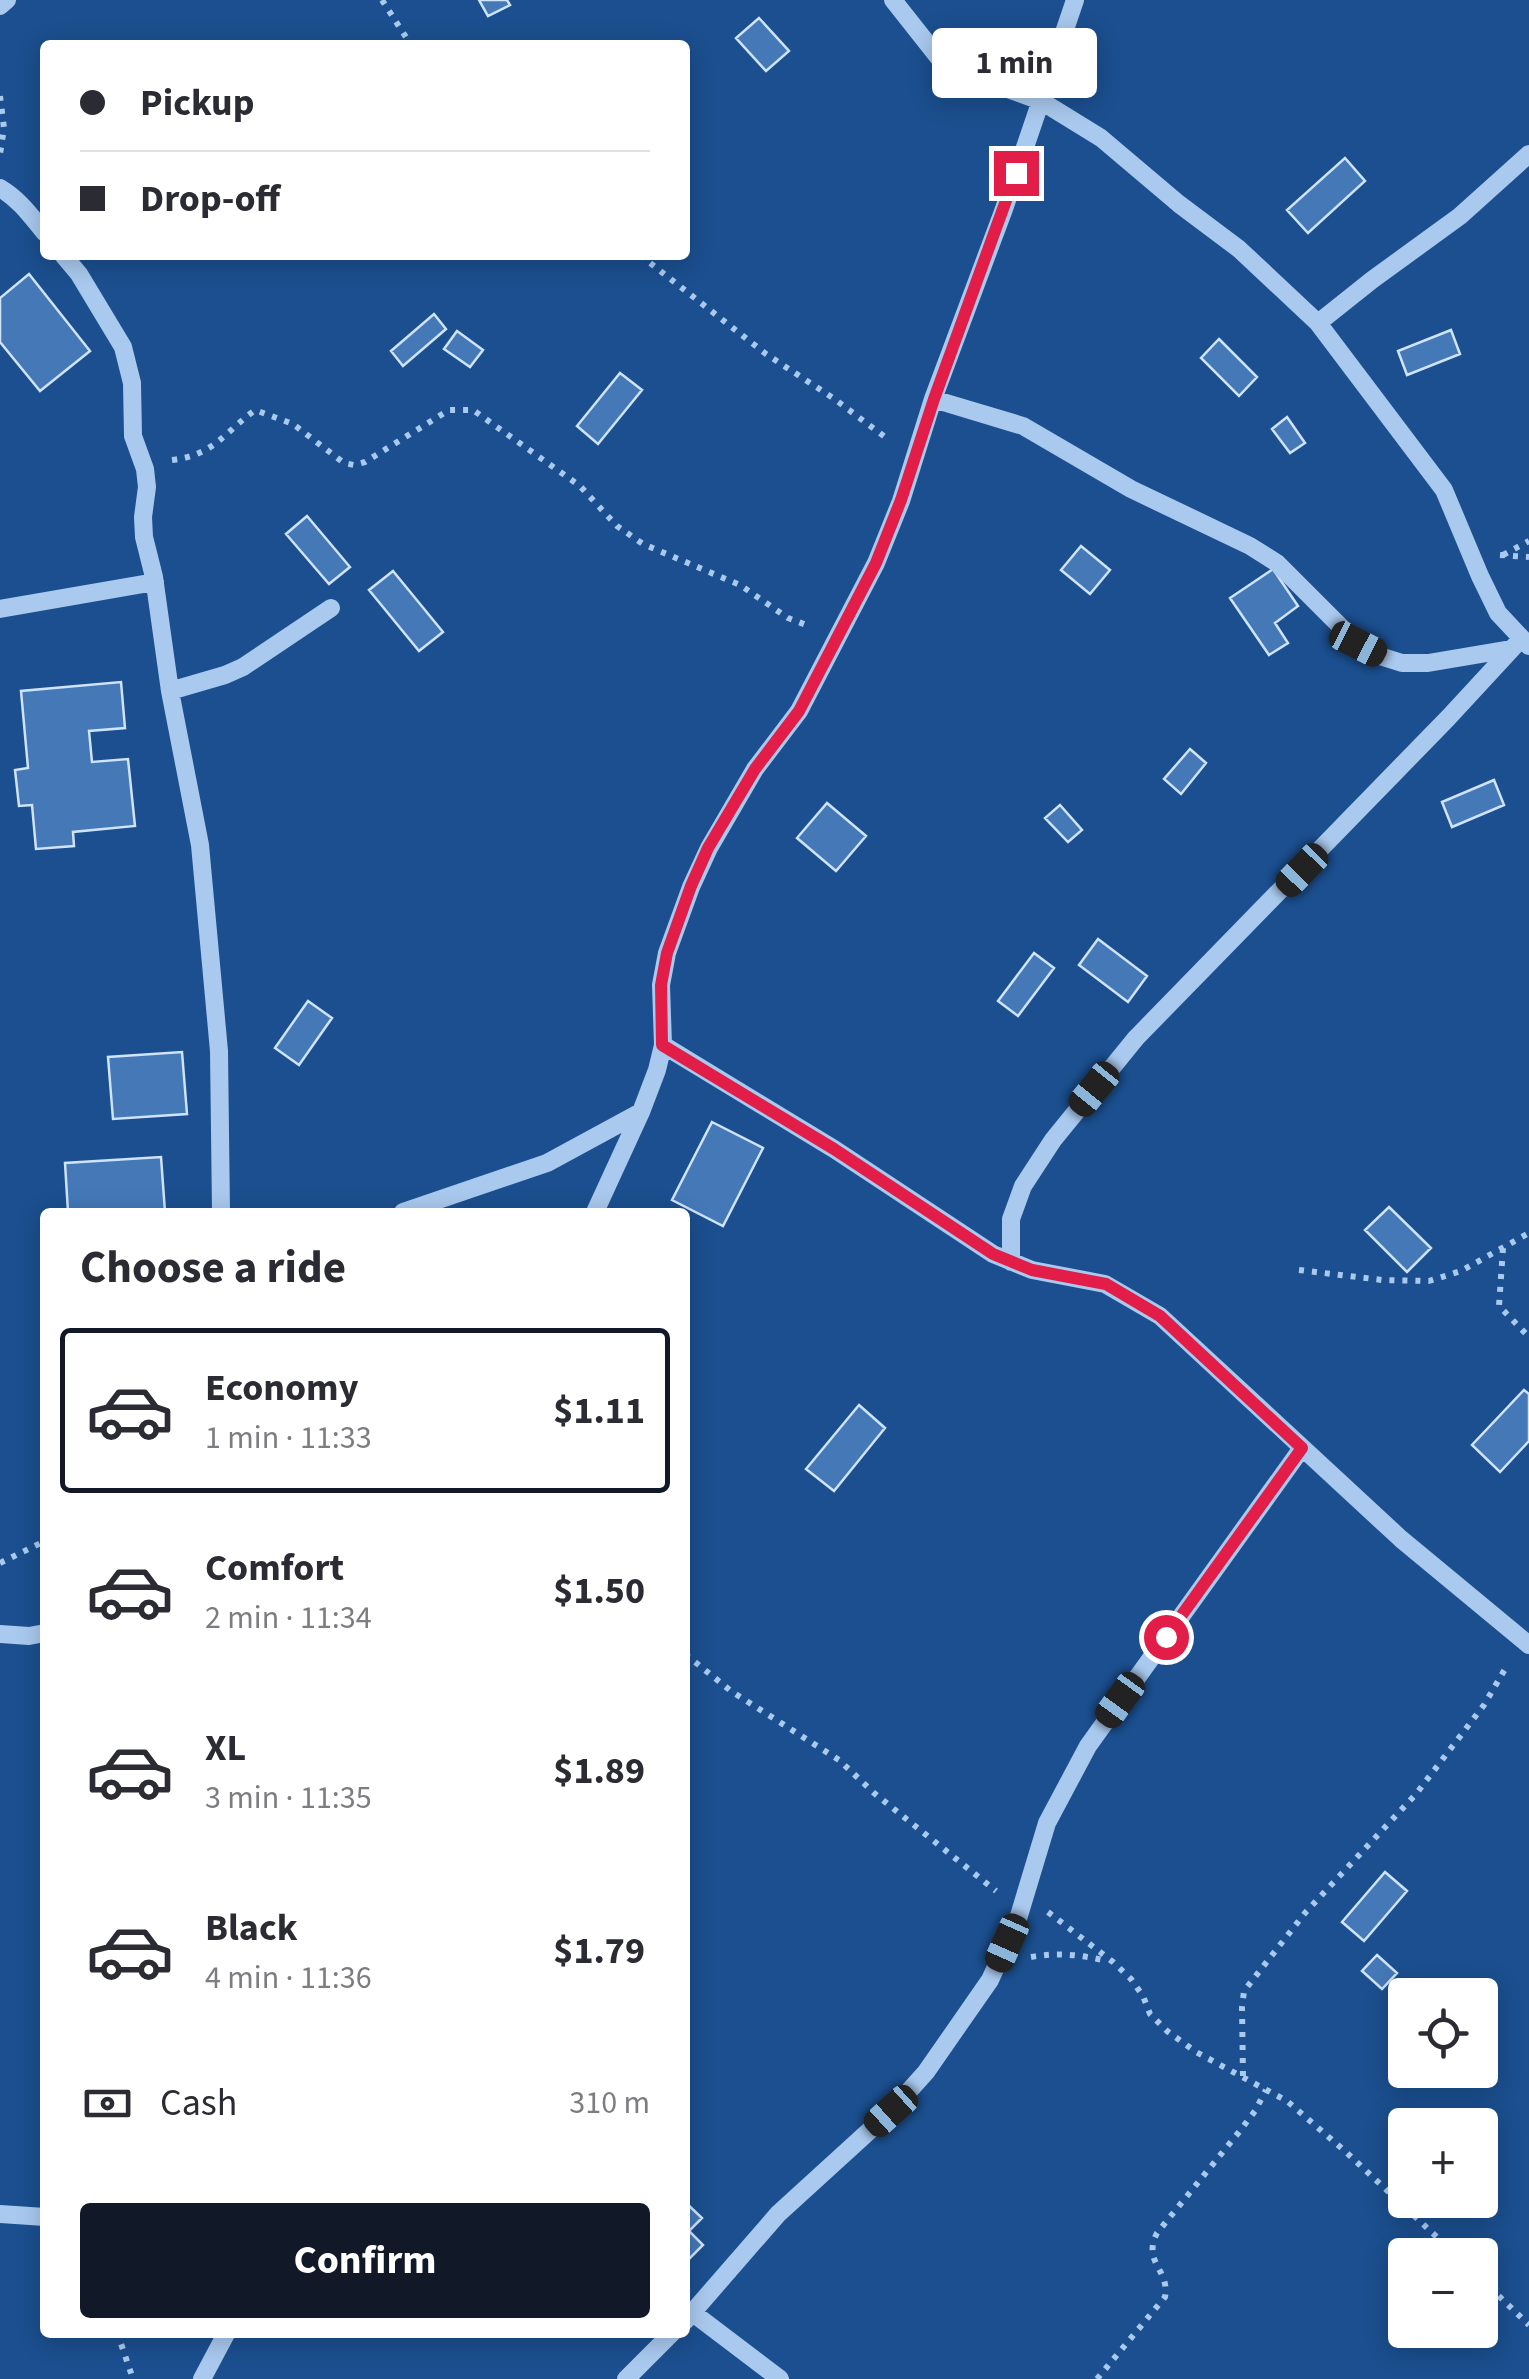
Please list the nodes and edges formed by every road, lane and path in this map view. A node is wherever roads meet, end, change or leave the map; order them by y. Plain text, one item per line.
1 (7, 0) edge
2 (382, 0) edge
3 (893, 0) edge
4 (1075, 0) edge
5 (0, 6) edge
6 (407, 40) edge
7 (0, 96) edge
8 (1041, 101) junction
9 (0, 154) edge
10 (1529, 154) edge
11 (0, 188) edge
12 (40, 227) edge
13 (68, 260) edge
14 (646, 260) edge
15 (1318, 323) junction
16 (934, 399) junction
17 (915, 456) junction
18 (144, 469) junction
19 (1529, 541) edge
20 (1502, 556) dead end
21 (154, 582) junction
22 (331, 608) dead end
23 (0, 609) edge
24 (845, 622) junction
25 (1520, 645) edge
26 (170, 691) junction
27 (662, 1045) junction
28 (641, 1112) junction
29 (221, 1208) edge
30 (415, 1208) edge
31 (598, 1208) edge
32 (1529, 1233) edge
33 (1503, 1248) junction
34 (1011, 1262) junction
35 (1299, 1270) dead end
36 (1529, 1337) edge
37 (1302, 1448) junction
38 (40, 1543) edge
39 (0, 1563) edge
40 (40, 1633) edge
41 (0, 1634) edge
42 (1522, 1639) edge
43 (690, 1658) edge
44 (1023, 1903) junction
45 (1114, 1962) junction
46 (996, 1967) junction
47 (1242, 2077) junction
48 (1266, 2090) junction
49 (0, 2214) edge
50 (40, 2217) edge
51 (1438, 2238) edge
52 (1498, 2295) edge
53 (690, 2316) edge
54 (690, 2318) edge
55 (1529, 2324) edge
56 (120, 2338) edge
57 (224, 2338) edge
58 (667, 2338) edge
59 (133, 2379) edge
60 (202, 2379) edge
61 (626, 2379) edge
62 (780, 2379) edge
63 (1096, 2379) edge

1 - 5 street
2 - 6 path
3 - 8 street
4 - 8 street
7 - 9 path
8 - 15 street
8 - 16 street
10 - 15 street
11 - 12 street
13 - 18 street
14 - 17 path
15 - 25 street
16 - 17 street
16 - 25 street
17 - 24 street
18 - 21 street
18 - 24 path
19 - 20 path
21 - 23 street
21 - 26 street
22 - 26 street
24 - 27 street
25 - 34 street
26 - 29 street
27 - 28 street
27 - 34 street
28 - 30 street
28 - 31 street
32 - 33 path
33 - 35 path
33 - 36 path
34 - 37 street
37 - 42 street
37 - 44 street
38 - 39 path
40 - 41 street
42 - 47 path
43 - 44 path
44 - 45 path
44 - 46 street
45 - 46 path
45 - 47 path
46 - 53 street
47 - 48 path
48 - 51 path
48 - 63 path
49 - 50 street
52 - 55 path
54 - 62 street
56 - 59 path
57 - 60 street
58 - 61 street

